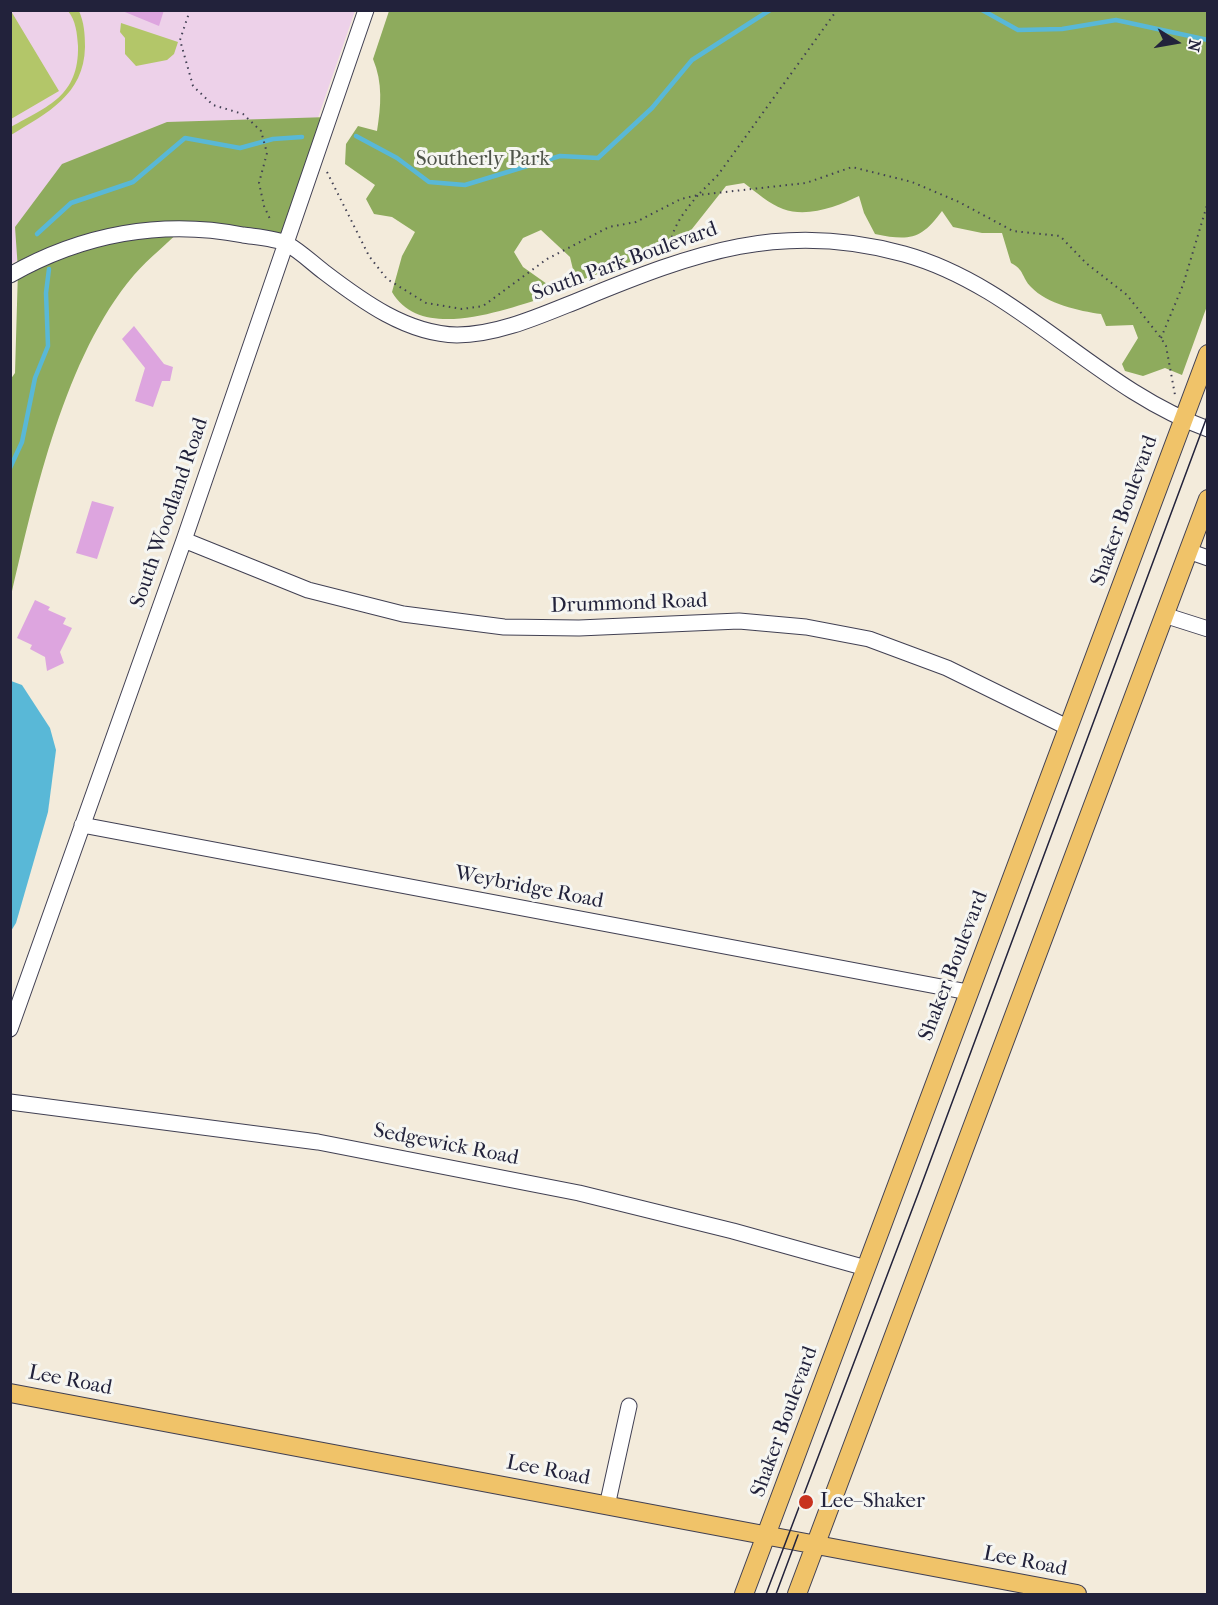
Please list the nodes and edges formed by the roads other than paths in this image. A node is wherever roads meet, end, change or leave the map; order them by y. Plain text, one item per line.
1 (366, 10) edge
2 (286, 243) junction
3 (10, 275) edge
4 (1208, 354) edge
5 (1182, 420) junction
6 (1208, 429) edge
7 (1208, 499) edge
8 (184, 540) junction
9 (1188, 551) junction
10 (1208, 558) edge
11 (1164, 615) junction
12 (1208, 629) edge
13 (1069, 728) junction
14 (82, 825) junction
15 (968, 992) junction
16 (10, 1029) edge
17 (10, 1102) edge
18 (866, 1268) junction
19 (10, 1393) edge
20 (629, 1406) dead end
21 (607, 1506) junction
22 (766, 1536) junction
23 (816, 1544) junction
24 (744, 1594) edge
25 (797, 1594) edge
26 (1077, 1594) edge

1 - 2 street, South Woodland Road
2 - 3 street
2 - 5 street, South Park Boulevard
2 - 8 street, South Woodland Road
4 - 5 main road, Shaker Boulevard
5 - 6 street, South Park Boulevard
5 - 13 main road, Shaker Boulevard
7 - 9 main road
8 - 13 street, Drummond Road
8 - 14 street, South Woodland Road
9 - 10 street
9 - 11 main road
11 - 12 street
11 - 23 main road
13 - 15 main road, Shaker Boulevard
14 - 15 street, Weybridge Road
14 - 16 street, South Woodland Road
15 - 18 main road, Shaker Boulevard
17 - 18 street, Sedgewick Road
18 - 22 main road, Shaker Boulevard
19 - 21 main road, Lee Road
20 - 21 street
21 - 22 main road, Lee Road
22 - 23 main road, Lee Road
22 - 24 main road, Shaker Boulevard
23 - 25 main road
23 - 26 main road, Lee Road

